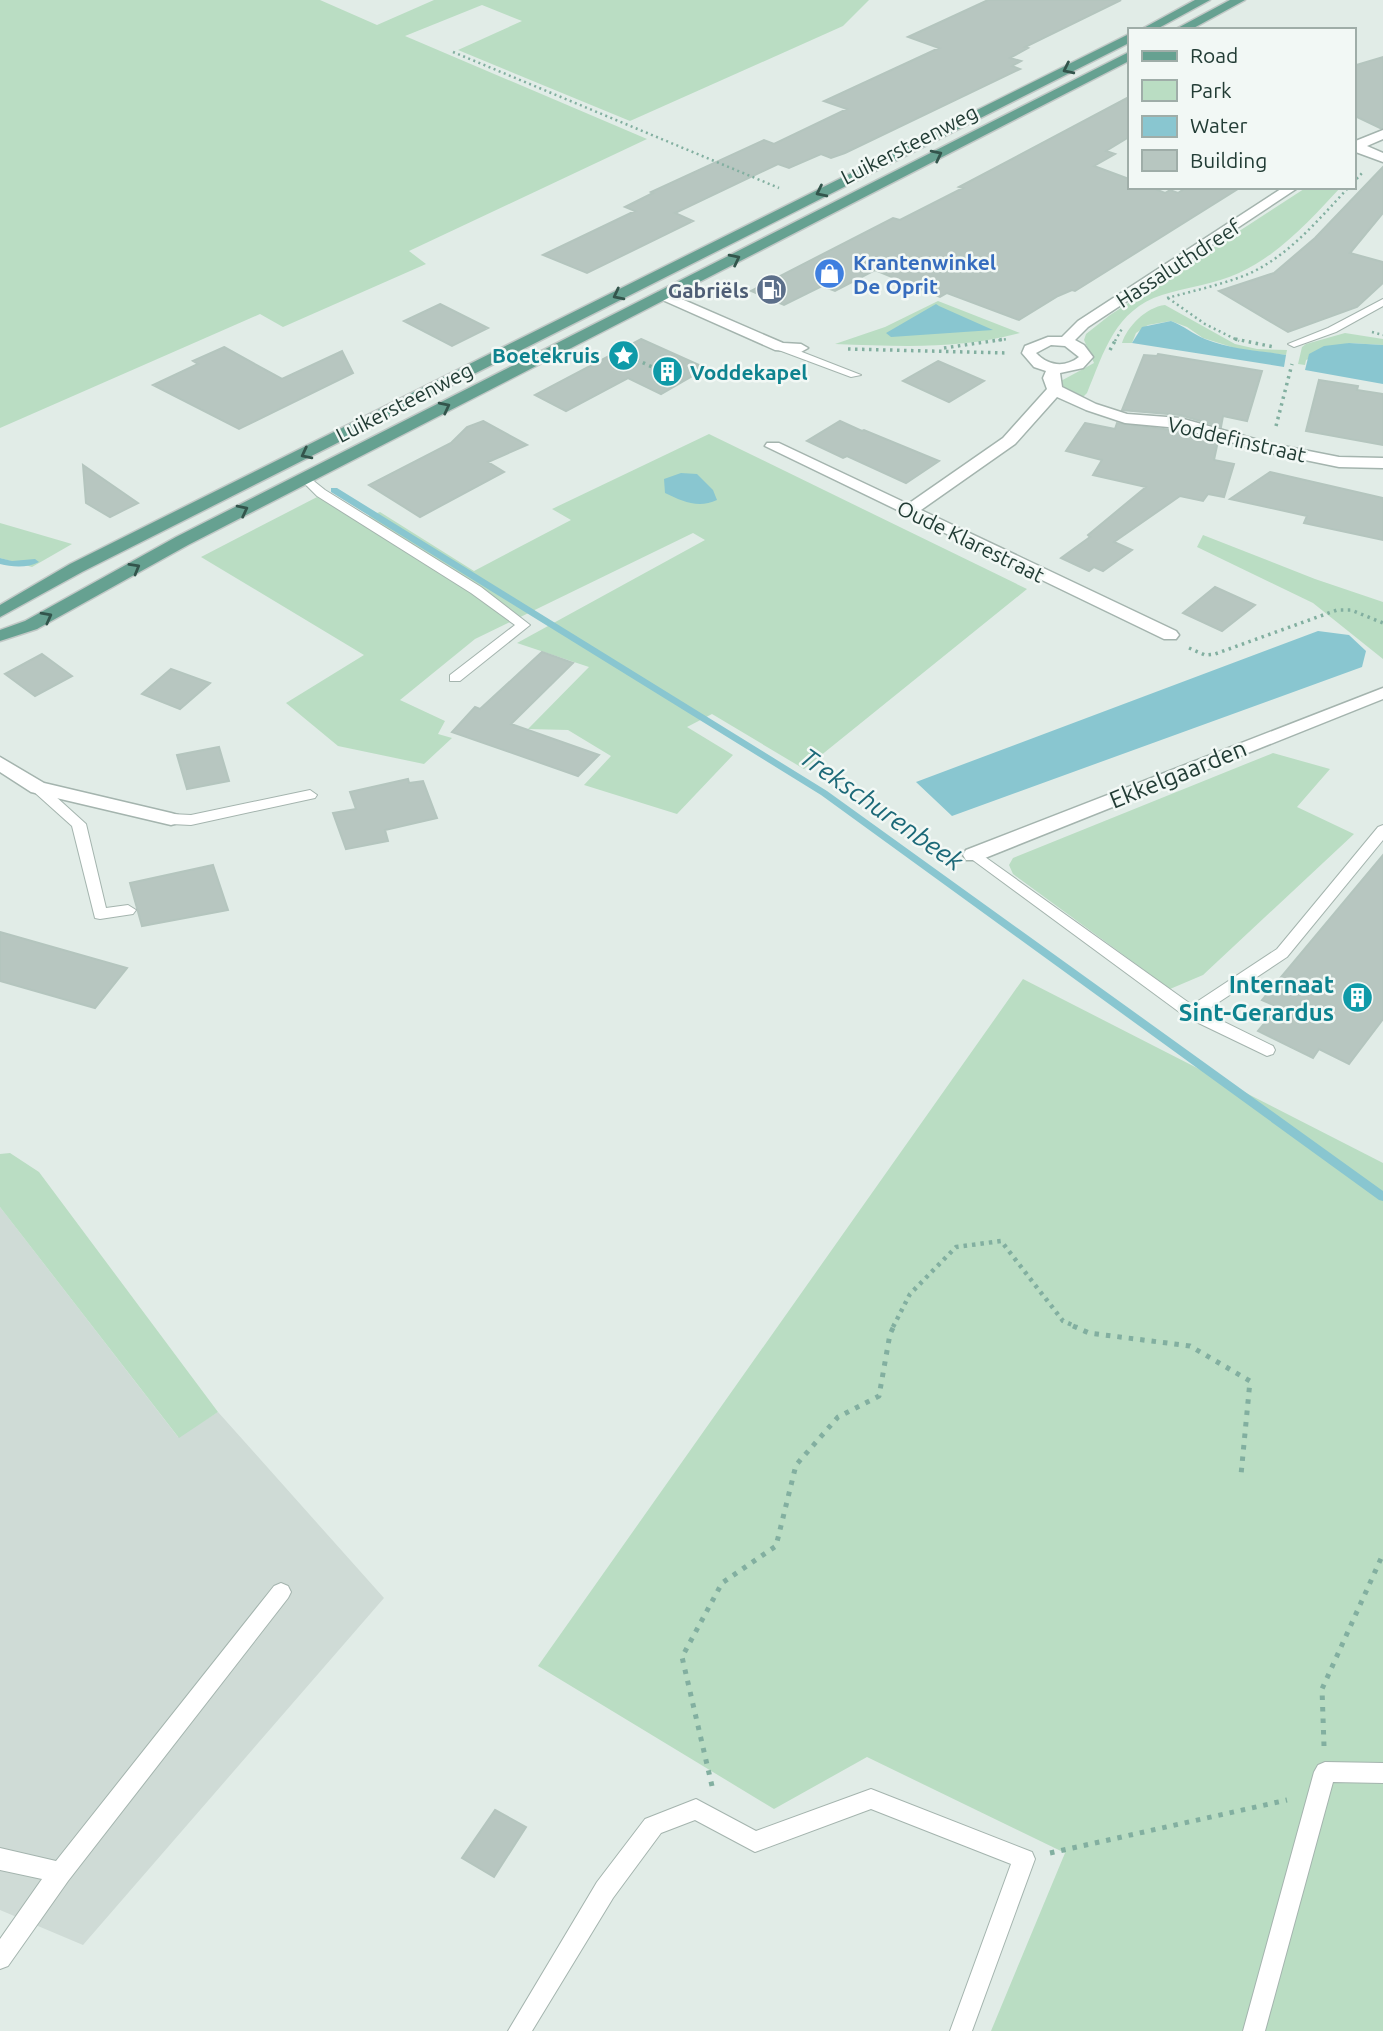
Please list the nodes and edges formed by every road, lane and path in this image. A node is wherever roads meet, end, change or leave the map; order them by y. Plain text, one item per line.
1 (1204, 0) edge
2 (1238, 0) edge
3 (1150, 28) edge
4 (1184, 28) edge
5 (1128, 39) edge
6 (453, 52) dead end
7 (1128, 57) edge
8 (1383, 134) edge
9 (1355, 146) edge
10 (1383, 158) edge
11 (1290, 189) edge
12 (1347, 189) edge
13 (806, 200) junction
14 (663, 295) junction
15 (1168, 298) junction
16 (1383, 302) edge
17 (1156, 303) dead end
18 (1125, 325) dead end
19 (584, 336) junction
20 (1012, 338) dead end
21 (1065, 342) junction
22 (1294, 344) joint
23 (780, 347) junction
24 (802, 348) joint
25 (925, 350) junction
26 (1029, 354) junction
27 (1108, 357) dead end
28 (1292, 364) dead end
29 (1054, 368) junction
30 (660, 371) dead end
31 (855, 375) dead end
32 (1055, 390) junction
33 (773, 446) dead end
34 (1271, 448) junction
35 (1383, 463) edge
36 (305, 478) junction
37 (909, 511) junction
38 (0, 612) edge
39 (1383, 623) edge
40 (1170, 635) joint
41 (0, 636) edge
42 (455, 678) dead end
43 (1383, 693) edge
44 (0, 763) edge
45 (38, 788) junction
46 (310, 795) dead end
47 (171, 819) joint
48 (1383, 830) edge
49 (973, 855) joint
50 (128, 910) dead end
51 (1192, 1013) junction
52 (1267, 1050) dead end
53 (1241, 1475) dead end
54 (1383, 1554) edge
55 (281, 1592) dead end
56 (1325, 1772) junction
57 (1383, 1773) edge
58 (1319, 1793) junction
59 (719, 1821) junction
60 (1024, 1858) junction
61 (0, 1859) edge
62 (61, 1873) junction
63 (0, 1958) edge
64 (519, 2031) edge
65 (961, 2031) edge
66 (1254, 2031) edge

1 - 3 main road
2 - 4 main road
5 -> 13 main road, Luikersteenweg
6 - 13 path
14 -> 7 main road, Luikersteenweg
8 - 9 street
9 - 10 street
11 - 21 street, Hassaluthdreef
12 - 15 path
13 -> 38 main road, Luikersteenweg
14 - 19 main road, Luikersteenweg
14 - 23 street
15 - 17 path
15 - 22 path
16 - 22 lane
18 - 27 path
19 - 30 path
36 -> 19 main road, Luikersteenweg
20 - 25 path
21 - 26 street
21 - 29 street
23 - 24 street
23 - 31 lane
24 - 25 path
25 - 26 path
26 - 29 street
28 - 34 path
29 - 32 street
32 - 34 street, Voddefinstraat
32 - 37 street
33 - 37 street, Oude Klarestraat
34 - 35 street, Voddefinstraat
41 -> 36 main road, Luikersteenweg
36 - 42 lane
37 - 40 street, Oude Klarestraat
39 - 40 path
43 - 49 street, Ekkelgaarden
44 - 45 street
45 - 47 street
45 - 50 lane
46 - 47 lane
48 - 51 lane
49 - 51 lane
51 - 52 lane
53 - 59 path
54 - 56 path
55 - 62 lane
56 - 57 lane
56 - 58 lane
58 - 60 path
58 - 66 lane
59 - 60 lane
59 - 64 lane
60 - 65 lane
61 - 62 lane
62 - 63 lane

